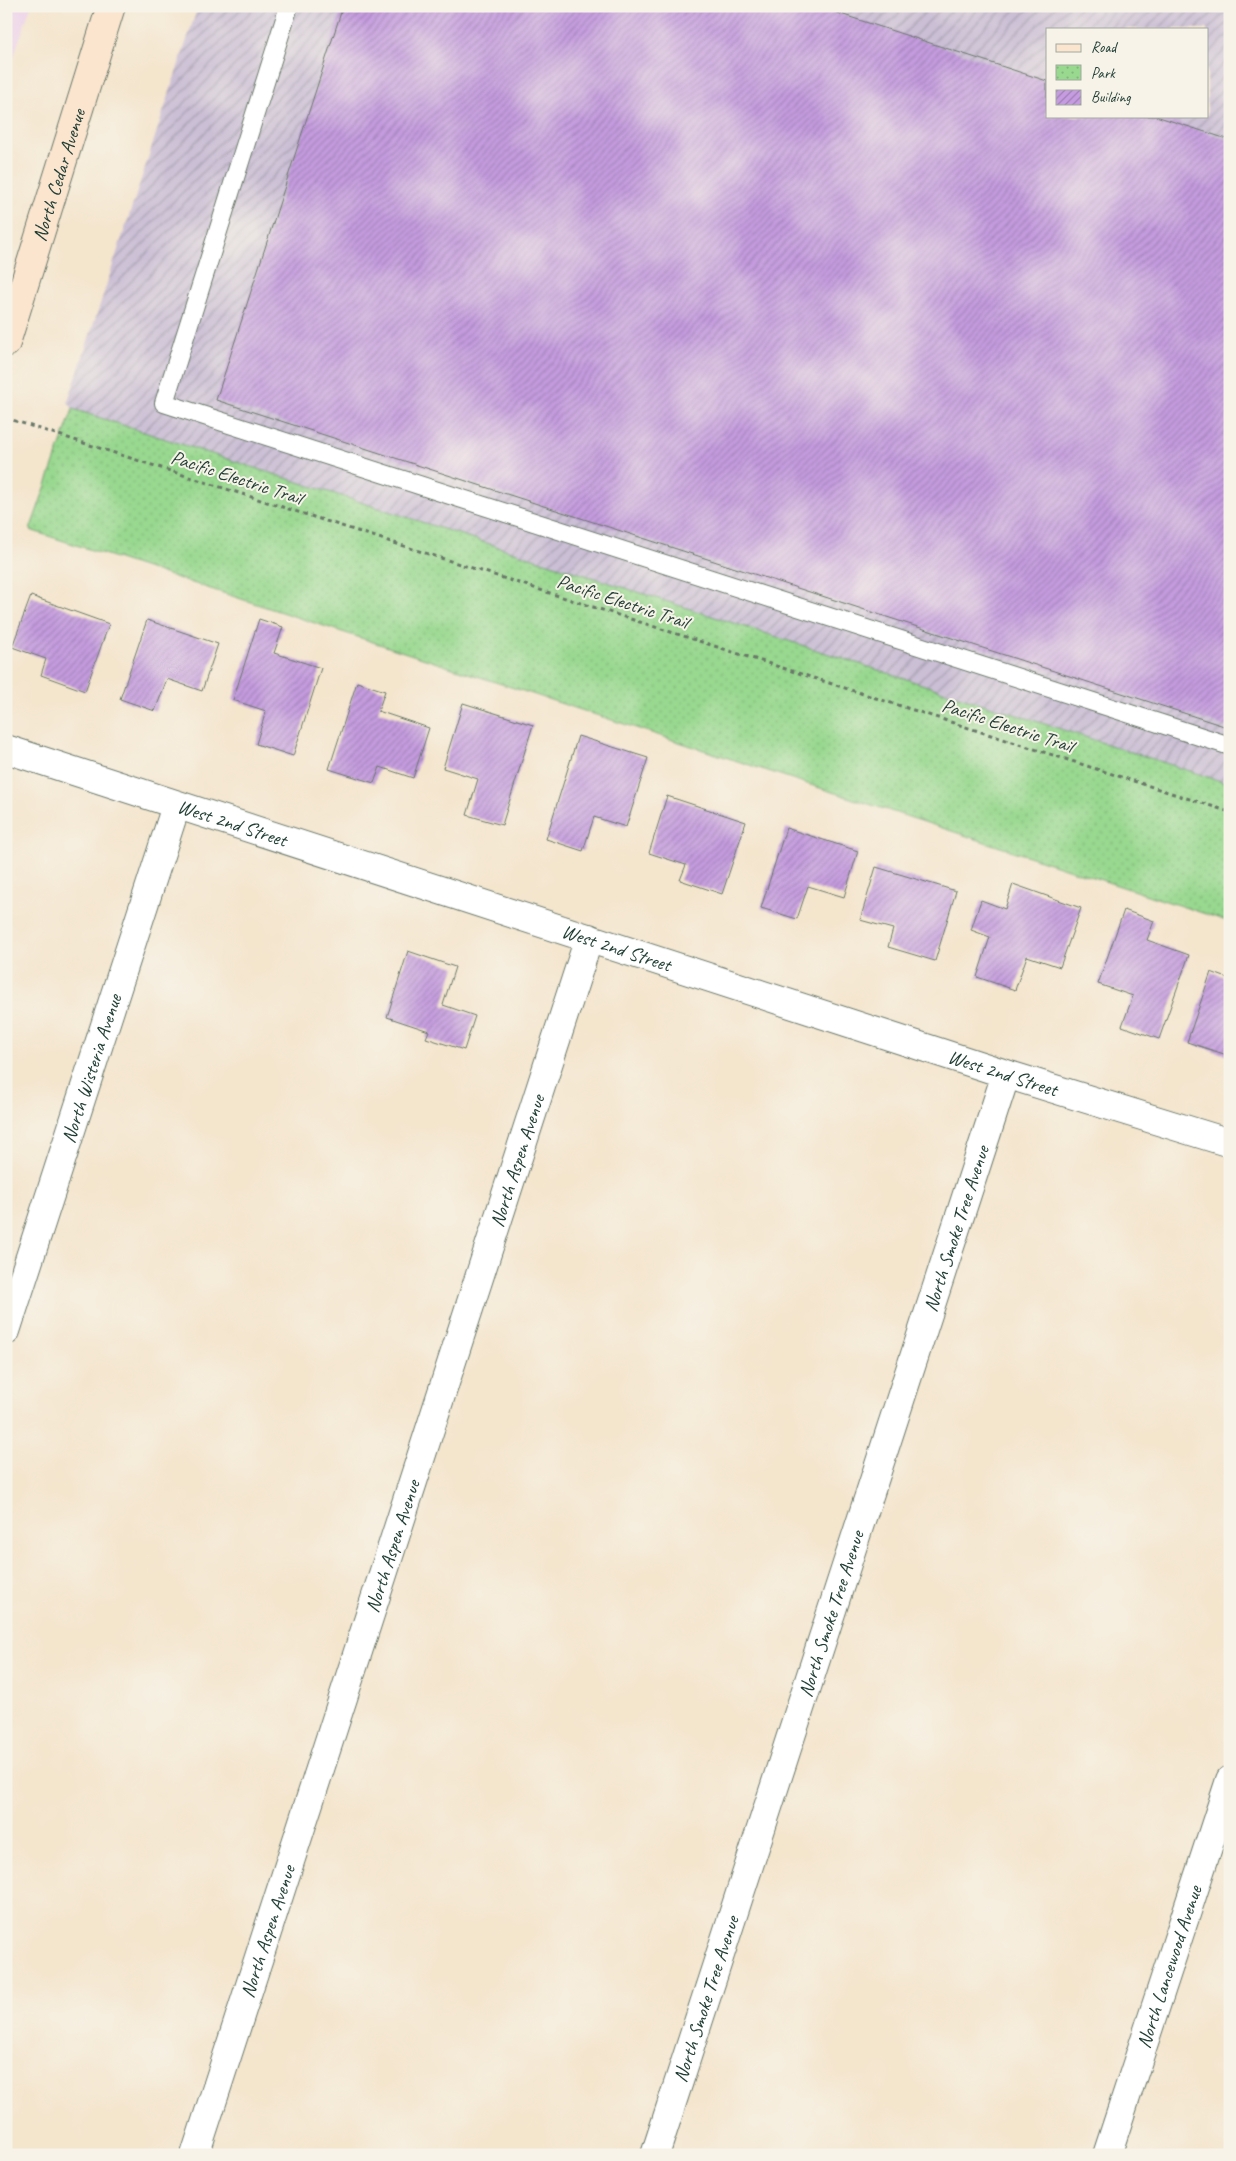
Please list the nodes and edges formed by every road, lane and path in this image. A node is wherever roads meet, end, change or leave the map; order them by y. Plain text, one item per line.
1 (110, 6) edge
2 (289, 6) edge
3 (6, 343) edge
4 (6, 418) edge
5 (1230, 746) edge
6 (6, 749) edge
7 (176, 806) junction
8 (1230, 812) edge
9 (589, 938) junction
10 (1006, 1074) junction
11 (1230, 1143) edge
12 (6, 1331) edge
13 (1230, 1780) edge
14 (195, 2155) edge
15 (655, 2155) edge
16 (1107, 2155) edge

1 - 3 main road, North Cedar Avenue
2 - 5 lane
4 - 8 path, Pacific Electric Trail
6 - 7 street, West 2nd Street
7 - 9 street, West 2nd Street
7 - 12 street, North Wisteria Avenue
9 - 10 street, West 2nd Street
9 - 14 street, North Aspen Avenue
10 - 11 street, West 2nd Street
10 - 15 street, North Smoke Tree Avenue
13 - 16 street, North Lancewood Avenue

